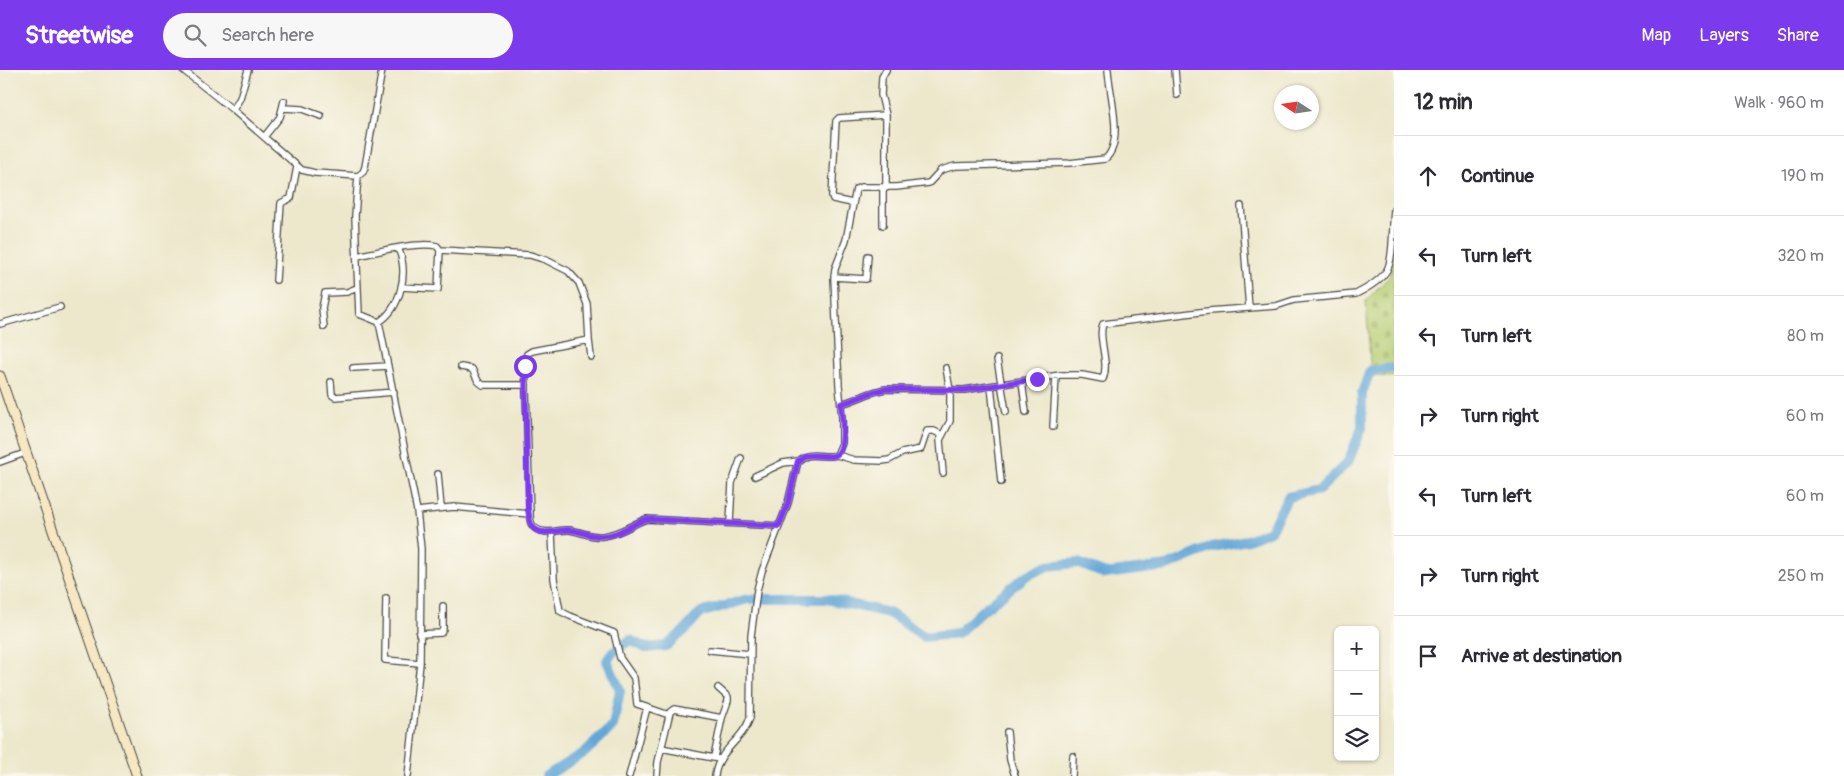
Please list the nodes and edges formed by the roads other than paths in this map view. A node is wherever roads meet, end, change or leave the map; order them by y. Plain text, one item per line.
1 (183, 70) edge
2 (248, 70) edge
3 (382, 70) edge
4 (886, 70) edge
5 (1108, 70) edge
6 (1175, 70) edge
7 (1177, 95) dead end
8 (284, 100) dead end
9 (284, 108) junction
10 (233, 110) junction
11 (886, 115) junction
12 (321, 116) dead end
13 (264, 137) junction
14 (297, 166) junction
15 (358, 176) junction
16 (885, 188) junction
17 (852, 203) junction
18 (1241, 206) dead end
19 (1394, 210) edge
20 (883, 225) dead end
21 (398, 248) junction
22 (440, 250) junction
23 (357, 256) junction
24 (868, 256) dead end
25 (834, 277) junction
26 (276, 280) dead end
27 (401, 287) junction
28 (357, 288) junction
29 (60, 307) dead end
30 (1250, 308) junction
31 (379, 322) junction
32 (0, 324) edge
33 (324, 327) dead end
34 (589, 340) junction
35 (591, 357) dead end
36 (997, 359) dead end
37 (388, 366) junction
38 (461, 367) dead end
39 (353, 368) dead end
40 (946, 368) dead end
41 (0, 376) edge
42 (1056, 376) junction
43 (331, 382) dead end
44 (1022, 382) junction
45 (1002, 384) junction
46 (526, 385) junction
47 (990, 386) junction
48 (950, 390) junction
49 (394, 392) junction
50 (841, 404) junction
51 (1006, 412) dead end
52 (1026, 412) dead end
53 (1053, 427) dead end
54 (942, 435) junction
55 (25, 453) junction
56 (838, 455) junction
57 (741, 458) dead end
58 (798, 461) junction
59 (0, 462) edge
60 (943, 473) dead end
61 (438, 474) dead end
62 (755, 476) dead end
63 (1001, 482) dead end
64 (441, 508) junction
65 (417, 511) junction
66 (530, 514) junction
67 (730, 523) junction
68 (779, 526) junction
69 (552, 533) junction
70 (386, 598) dead end
71 (442, 606) dead end
72 (419, 634) junction
73 (710, 650) dead end
74 (750, 654) junction
75 (420, 663) junction
76 (718, 688) dead end
77 (647, 708) junction
78 (669, 715) junction
79 (722, 718) junction
80 (1007, 732) dead end
81 (661, 748) junction
82 (1073, 756) dead end
83 (717, 758) junction
84 (136, 776) edge
85 (408, 776) edge
86 (628, 776) edge
87 (659, 776) edge
88 (714, 776) edge
89 (1015, 776) edge
90 (1072, 776) edge

1 - 10 street
2 - 10 street
3 - 15 street
4 - 11 street
5 - 16 street
6 - 7 street
8 - 9 street
9 - 12 street
9 - 13 street
10 - 13 street
11 - 16 street
11 - 17 street
13 - 14 street
14 - 15 street
14 - 26 street
15 - 23 street
16 - 17 street
16 - 20 street
17 - 25 street
18 - 30 street
19 - 30 street
21 - 22 street
21 - 23 street
21 - 27 street
22 - 27 street
22 - 34 street
23 - 28 street
24 - 25 street
25 - 50 street
27 - 31 street
28 - 31 street
28 - 33 street
29 - 32 street
30 - 42 street
31 - 37 street
34 - 35 street
34 - 46 street
36 - 45 street
37 - 39 street
37 - 49 street
38 - 46 street
40 - 48 street
41 - 55 street
42 - 44 street
42 - 53 street
43 - 49 street
44 - 45 street
44 - 52 street
45 - 47 street
45 - 51 street
46 - 66 street
47 - 48 street
47 - 63 street
48 - 50 street
48 - 54 street
49 - 65 street
50 - 56 street
54 - 56 street
54 - 60 street
55 - 59 street
55 - 84 street
56 - 58 street
57 - 67 street
58 - 62 street
58 - 68 street
61 - 64 street
64 - 65 street
64 - 66 street
65 - 72 street
66 - 69 street
67 - 68 street
67 - 69 street
68 - 74 street
69 - 77 street
70 - 75 street
71 - 72 street
72 - 75 street
73 - 74 street
74 - 83 street
75 - 85 street
76 - 79 street
77 - 78 street
77 - 86 street
78 - 79 street
78 - 81 street
79 - 83 street
80 - 89 street
81 - 83 street
81 - 87 street
82 - 90 street
83 - 88 street

